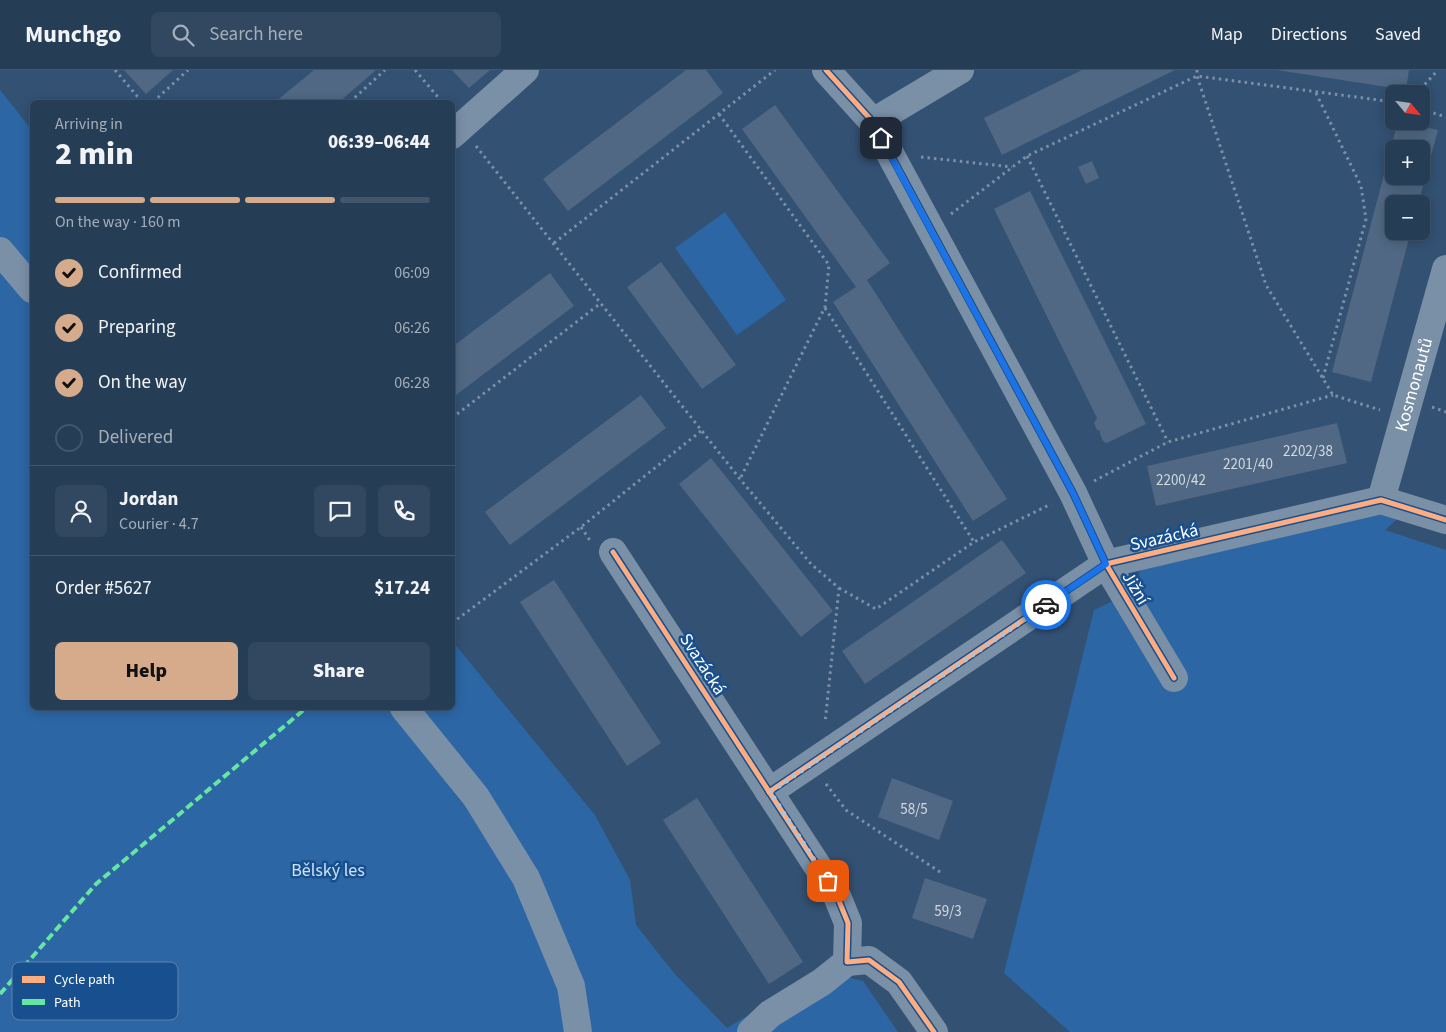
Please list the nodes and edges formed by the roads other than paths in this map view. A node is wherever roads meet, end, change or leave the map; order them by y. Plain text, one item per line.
1 (525, 70) edge
2 (826, 70) edge
3 (960, 70) edge
4 (873, 122) junction
5 (457, 131) edge
6 (0, 252) edge
7 (1446, 269) edge
8 (30, 287) edge
9 (1381, 500) junction
10 (1446, 520) edge
11 (613, 552) dead end
12 (1106, 564) junction
13 (1174, 678) dead end
14 (406, 710) edge
15 (770, 792) junction
16 (847, 962) junction
17 (578, 1032) edge
18 (751, 1032) edge
19 (934, 1032) edge

1 - 5 street
2 - 4 street, Jižní
3 - 4 street
4 - 12 street, Jižní
6 - 8 street
7 - 9 street, Kosmonautů
9 - 10 street
9 - 12 street, Svazácká
11 - 15 street, Svazácká
12 - 13 street, Jižní
12 - 15 street, Svazácká
14 - 17 street
15 - 16 street, Svazácká
16 - 18 street
16 - 19 street

